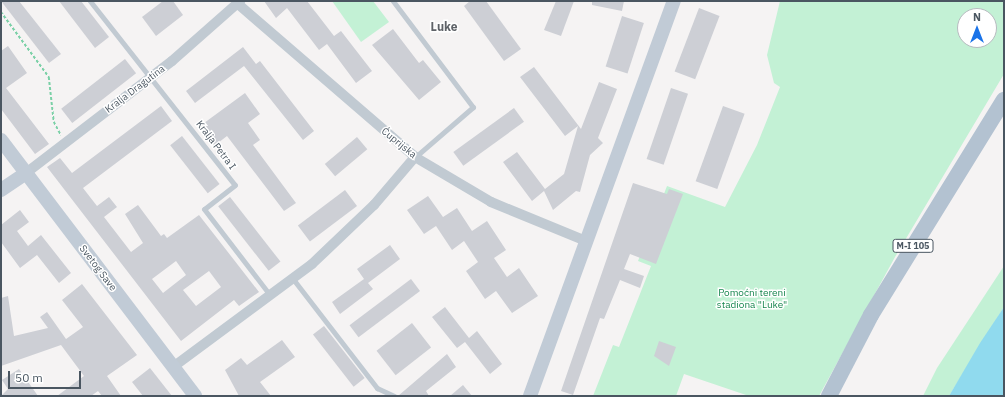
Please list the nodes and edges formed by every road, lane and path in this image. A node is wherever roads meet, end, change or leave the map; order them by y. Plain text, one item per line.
1 (90, 1) edge
2 (393, 1) edge
3 (674, 1) edge
4 (239, 2) edge
5 (1, 12) edge
6 (150, 78) junction
7 (1004, 100) edge
8 (63, 138) dead end
9 (1, 140) edge
10 (415, 157) junction
11 (26, 173) junction
12 (3, 186) edge
13 (586, 241) junction
14 (293, 279) junction
15 (270, 296) junction
16 (174, 367) junction
17 (195, 396) edge
18 (394, 396) edge
19 (530, 396) edge
20 (829, 396) edge

1 - 6 lane, Kralja Petra I
2 - 10 lane
3 - 13 street
4 - 6 street, Kralja Dragutina
4 - 10 street, Ćuprijska
5 - 8 path
6 - 11 street, Kralja Dragutina
6 - 15 lane, Kralja Petra I
7 - 20 main road, M-I 105
9 - 11 street, Svetog Save
10 - 13 street, Ćuprijska
10 - 14 street
11 - 12 street
11 - 16 street, Svetog Save
13 - 19 street
14 - 15 street
14 - 18 lane
15 - 16 street
16 - 17 street, Svetog Save

